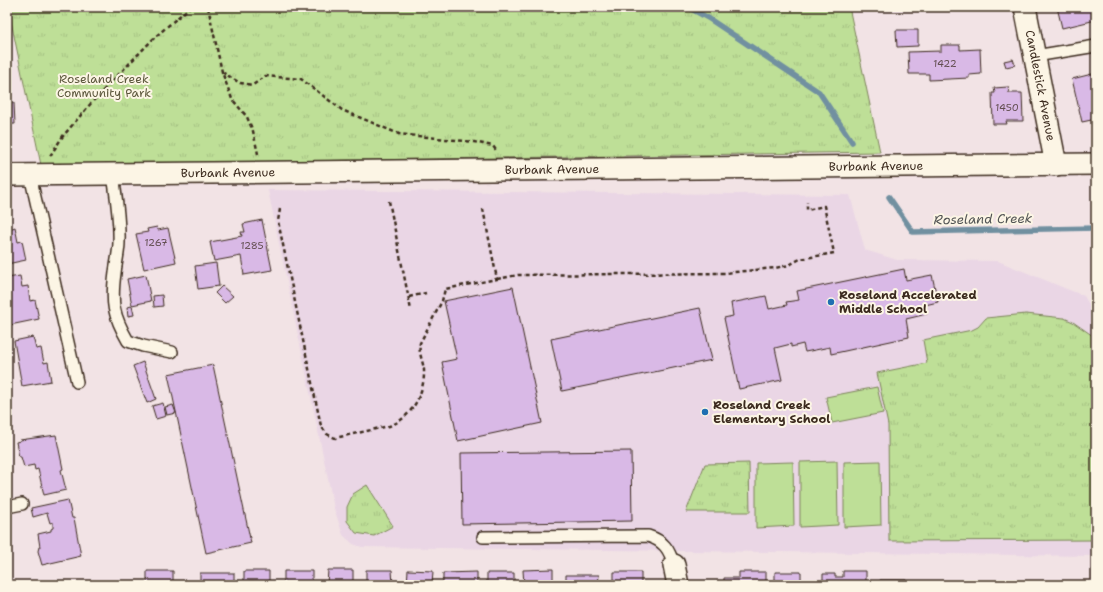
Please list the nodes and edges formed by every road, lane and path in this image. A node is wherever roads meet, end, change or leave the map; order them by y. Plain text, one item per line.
1 (190, 7) edge
2 (208, 7) edge
3 (1025, 7) edge
4 (1096, 46) edge
5 (1035, 56) junction
6 (222, 72) junction
7 (258, 154) dead end
8 (48, 160) dead end
9 (1096, 164) edge
10 (1056, 165) junction
11 (501, 170) junction
12 (113, 174) junction
13 (7, 175) edge
14 (30, 175) junction
15 (389, 201) dead end
16 (807, 202) dead end
17 (280, 209) dead end
18 (483, 209) dead end
19 (497, 279) junction
20 (426, 293) dead end
21 (409, 297) junction
22 (411, 310) dead end
23 (172, 352) dead end
24 (77, 382) dead end
25 (22, 504) dead end
26 (7, 507) edge
27 (483, 537) dead end
28 (674, 565) joint
29 (678, 585) edge

1 - 8 path
2 - 6 path
3 - 5 street, Candlestick Avenue
4 - 5 lane
5 - 10 street, Candlestick Avenue
6 - 7 path
6 - 11 path
9 - 10 street, Burbank Avenue
10 - 11 street, Burbank Avenue
11 - 12 street, Burbank Avenue
12 - 14 street, Burbank Avenue
12 - 23 lane
13 - 14 street, Burbank Avenue
14 - 24 lane
15 - 21 path
16 - 19 path
17 - 19 path
18 - 19 path
20 - 21 path
21 - 22 path
25 - 26 lane
27 - 28 lane
28 - 29 street

